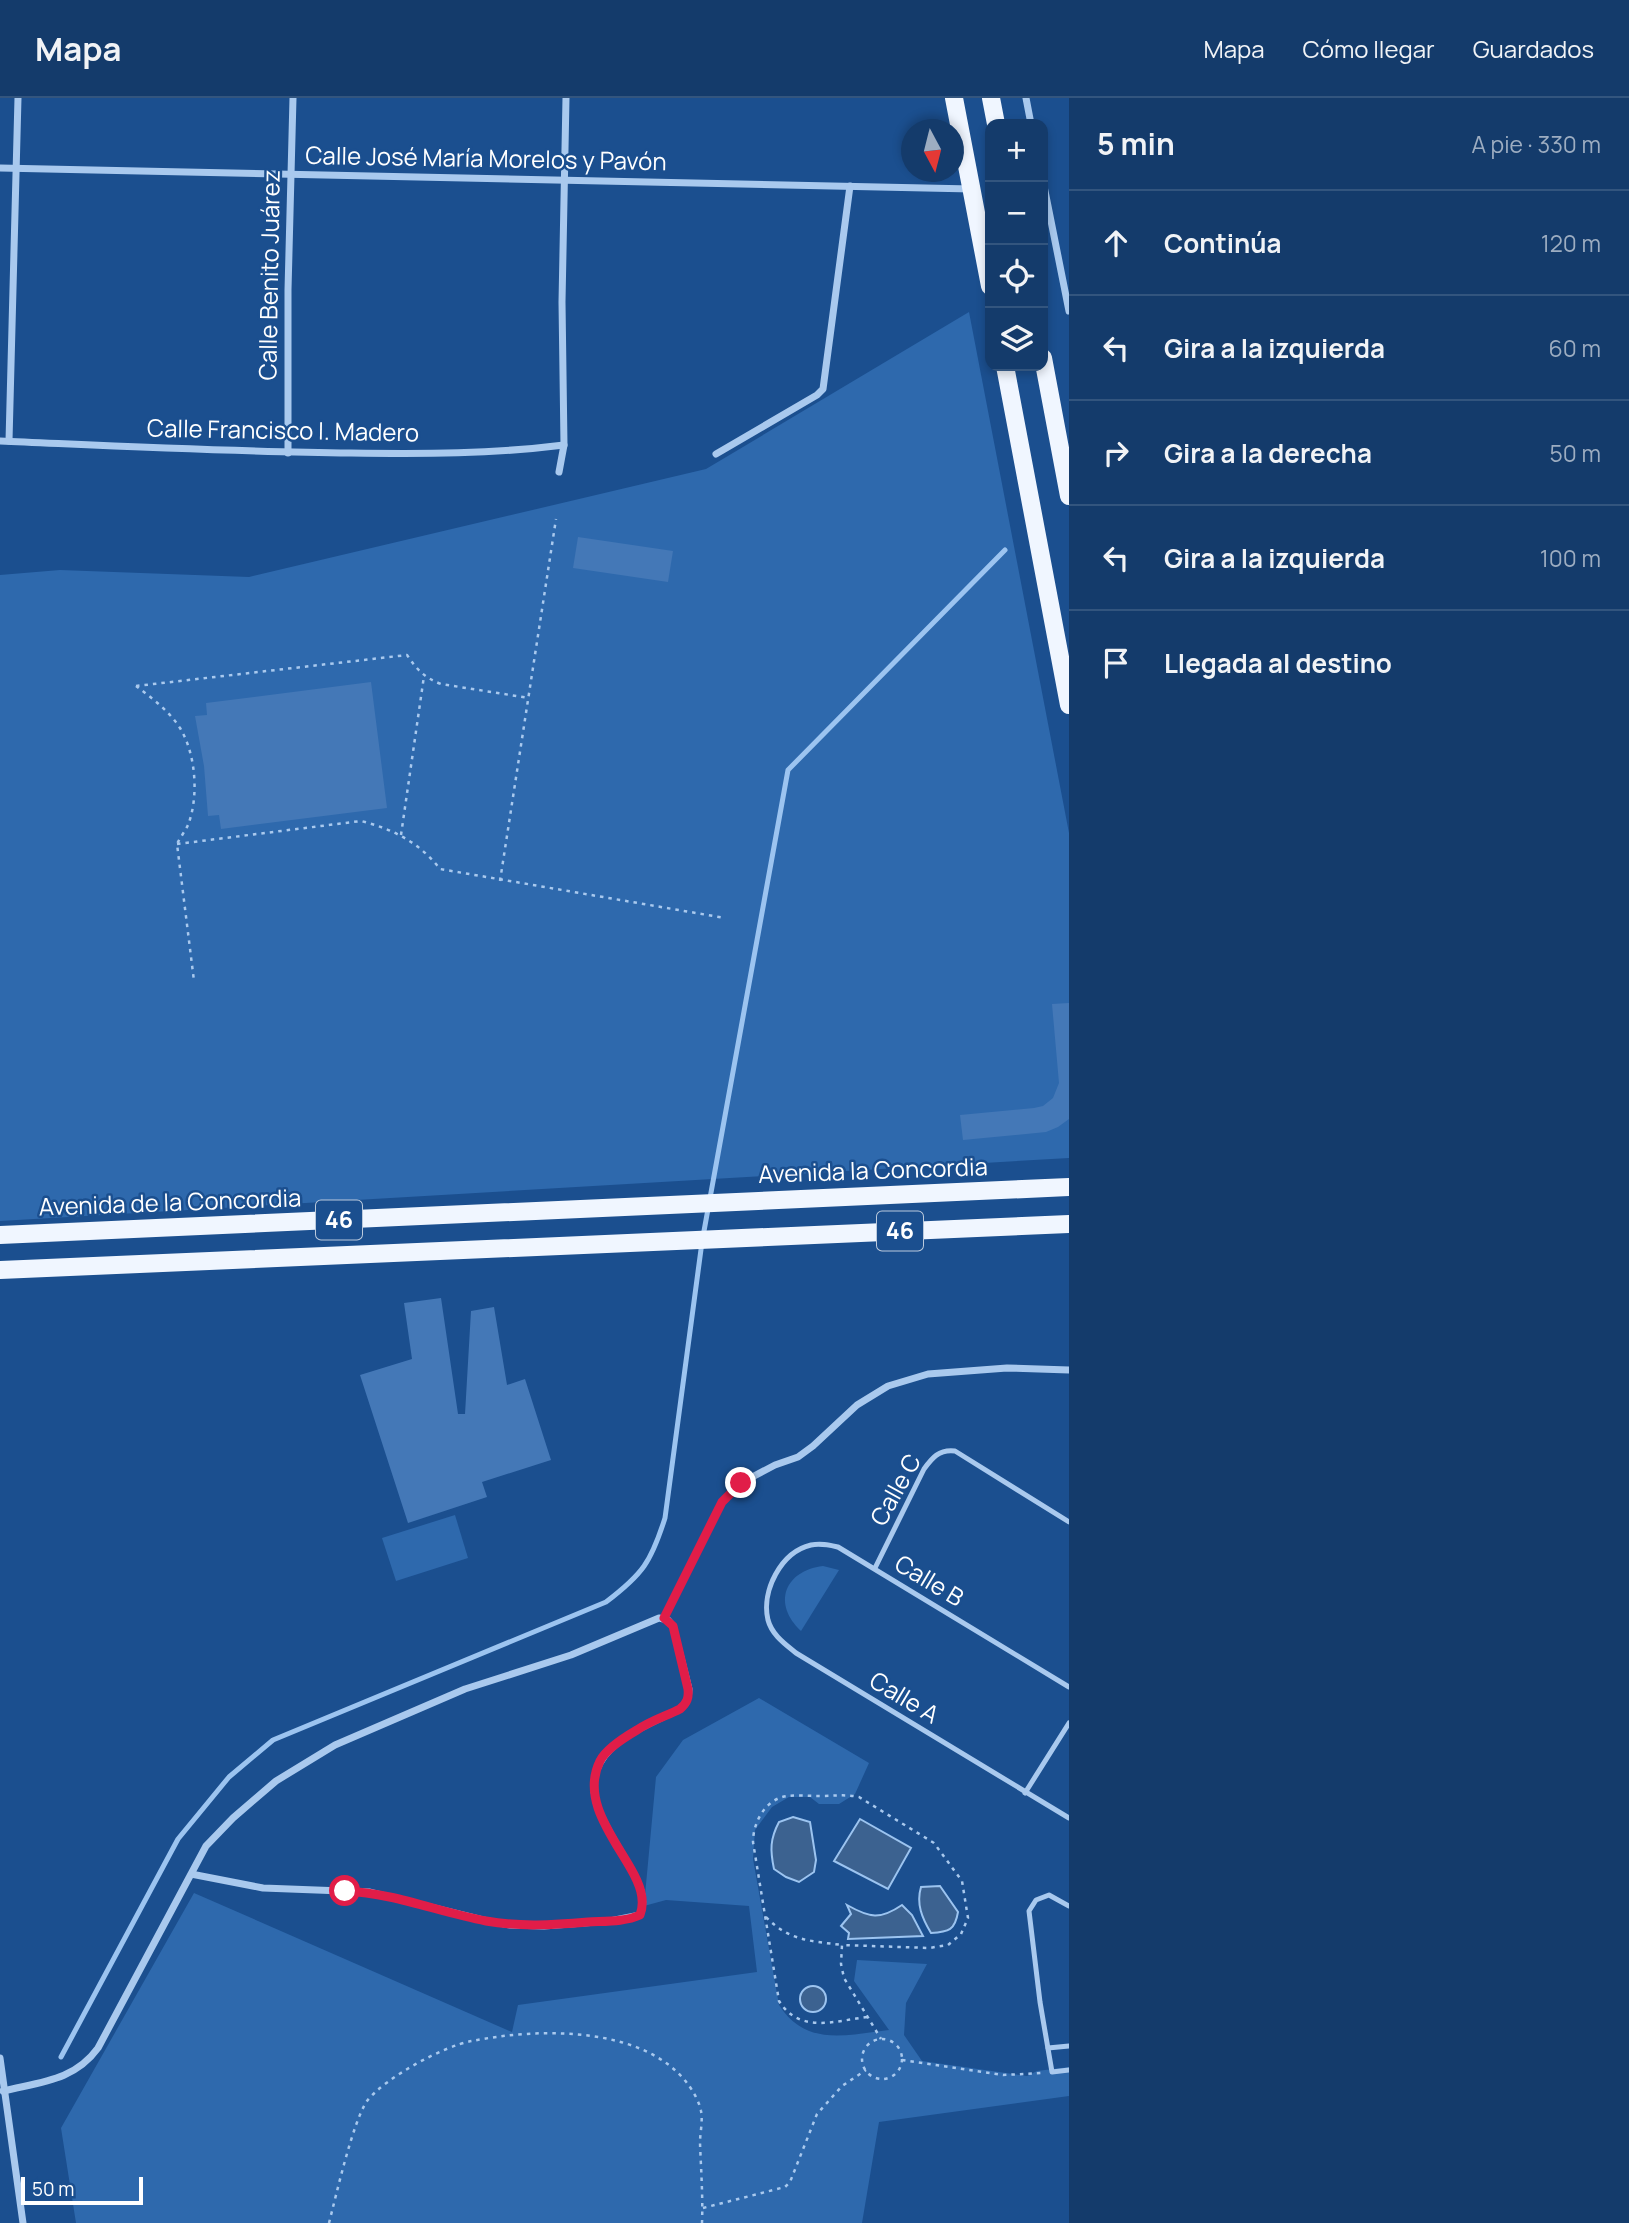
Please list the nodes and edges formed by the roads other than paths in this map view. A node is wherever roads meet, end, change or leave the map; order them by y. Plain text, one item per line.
1 (18, 98) edge
2 (293, 98) edge
3 (566, 98) edge
4 (954, 98) edge
5 (991, 98) edge
6 (1026, 98) edge
7 (995, 119) edge
8 (1030, 119) edge
9 (0, 168) edge
10 (17, 168) junction
11 (291, 174) junction
12 (563, 180) junction
13 (1043, 182) edge
14 (850, 186) junction
15 (972, 189) junction
16 (985, 259) edge
17 (1069, 311) edge
18 (1006, 371) edge
19 (1046, 371) edge
20 (0, 441) edge
21 (9, 441) junction
22 (564, 445) junction
23 (1064, 446) edge
24 (288, 453) junction
25 (716, 454) dead end
26 (559, 472) dead end
27 (1069, 496) edge
28 (1069, 705) edge
29 (1069, 1187) edge
30 (679, 1205) joint
31 (1068, 1224) edge
32 (0, 1235) edge
33 (0, 1270) edge
34 (1069, 1370) edge
35 (1069, 1522) edge
36 (875, 1568) junction
37 (774, 1578) joint
38 (664, 1618) junction
39 (1069, 1687) edge
40 (1069, 1723) edge
41 (1026, 1793) junction
42 (1069, 1818) edge
43 (191, 1874) junction
44 (1069, 1906) edge
45 (1069, 2046) edge
46 (1048, 2048) junction
47 (0, 2058) edge
48 (1069, 2070) edge
49 (4, 2091) junction
50 (23, 2223) edge

1 - 10 street
2 - 11 street, Calle Benito Juárez
3 - 12 street
4 - 15 main road
5 - 7 main road
6 - 8 street
9 - 10 street, Calle José María Morelos y Pavón
10 - 11 street, Calle José María Morelos y Pavón
10 - 21 street
11 - 12 street, Calle José María Morelos y Pavón
11 - 24 street, Calle Benito Juárez
12 - 14 street, Calle José María Morelos y Pavón
12 - 22 street
13 - 17 street
14 - 15 street, Calle José María Morelos y Pavón
14 - 25 street
15 - 16 main road
18 - 28 main road
19 - 23 main road
20 - 21 street, Calle Francisco I. Madero
21 - 24 street, Calle Francisco I. Madero
22 - 24 street, Calle Francisco I. Madero
22 - 26 street
23 - 27 main road
29 - 30 main road, Avenida la Concordia / 46
30 - 32 main road, Avenida de la Concordia / 46
31 - 33 main road, 46
34 - 38 street
35 - 36 lane, Calle C
36 - 37 lane, Calle B
36 - 39 lane, Calle B
37 - 41 lane, Calle A
38 - 43 street
38 - 43 street
40 - 41 lane
41 - 42 lane, Calle A
43 - 49 street
44 - 46 lane
45 - 46 lane
46 - 48 lane
47 - 49 street
49 - 50 street

